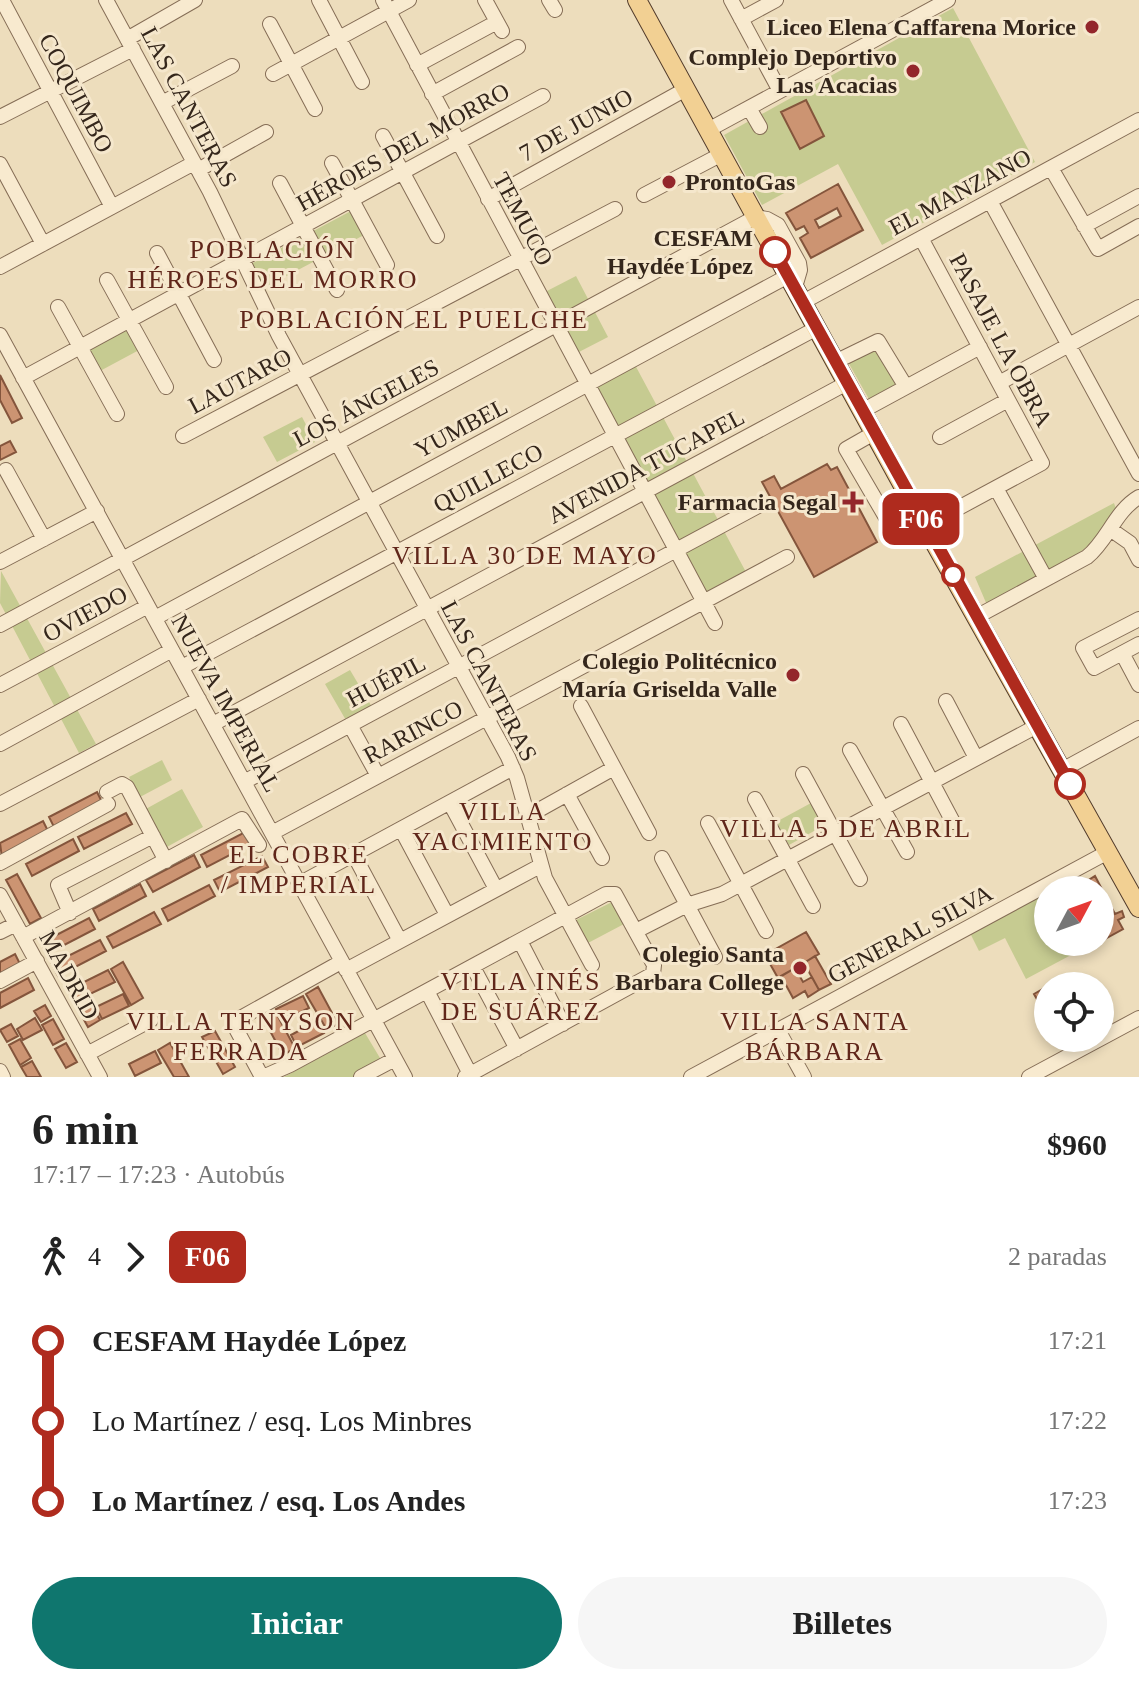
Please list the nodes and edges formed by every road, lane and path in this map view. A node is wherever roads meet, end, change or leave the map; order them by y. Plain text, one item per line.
1 (2, 0) edge
2 (106, 0) edge
3 (195, 0) edge
4 (319, 0) edge
5 (409, 0) edge
6 (485, 0) edge
7 (637, 0) edge
8 (731, 0) edge
9 (776, 0) edge
10 (948, 0) edge
11 (386, 6) edge
12 (922, 6) edge
13 (741, 19) junction
14 (270, 24) dead end
15 (339, 38) junction
16 (130, 44) junction
17 (518, 47) dead end
18 (291, 64) junction
19 (417, 65) junction
20 (232, 66) dead end
21 (273, 74) dead end
22 (362, 82) dead end
23 (686, 89) junction
24 (50, 90) junction
25 (780, 91) junction
26 (431, 92) junction
27 (543, 96) dead end
28 (162, 103) junction
29 (749, 108) junction
30 (315, 109) dead end
31 (0, 117) edge
32 (1139, 120) edge
33 (760, 127) dead end
34 (708, 130) junction
35 (266, 132) dead end
36 (383, 136) dead end
37 (458, 143) junction
38 (722, 154) junction
39 (332, 163) dead end
40 (0, 164) edge
41 (196, 166) junction
42 (1051, 168) junction
43 (403, 173) junction
44 (280, 183) dead end
45 (644, 195) dead end
46 (1139, 196) edge
47 (488, 199) junction
48 (352, 200) junction
49 (990, 201) junction
50 (112, 207) junction
51 (615, 209) dead end
52 (756, 217) junction
53 (1084, 226) junction
54 (1139, 226) edge
55 (303, 227) junction
56 (437, 236) dead end
57 (921, 238) junction
58 (43, 244) junction
59 (157, 253) dead end
60 (243, 260) junction
61 (519, 260) junction
62 (387, 265) dead end
63 (0, 267) edge
64 (107, 280) dead end
65 (795, 289) junction
66 (337, 290) dead end
67 (179, 294) junction
68 (58, 307) dead end
69 (1139, 307) edge
70 (130, 321) junction
71 (555, 326) junction
72 (817, 328) junction
73 (0, 335) edge
74 (1069, 346) junction
75 (980, 347) junction
76 (81, 348) junction
77 (4, 353) edge
78 (214, 360) dead end
79 (835, 362) junction
80 (300, 375) junction
81 (23, 378) junction
82 (847, 383) junction
83 (999, 383) junction
84 (587, 385) junction
85 (166, 387) dead end
86 (906, 387) junction
87 (1008, 400) junction
88 (862, 411) junction
89 (117, 414) dead end
90 (874, 433) junction
91 (614, 435) junction
92 (183, 436) dead end
93 (940, 437) dead end
94 (336, 443) junction
95 (6, 470) dead end
96 (1139, 474) edge
97 (996, 488) junction
98 (645, 492) junction
99 (1139, 497) edge
100 (369, 503) junction
101 (760, 505) dead end
102 (97, 511) junction
103 (888, 521) dead end
104 (925, 526) junction
105 (1110, 529) junction
106 (44, 539) junction
107 (1134, 541) edge
108 (676, 550) junction
109 (395, 553) junction
110 (787, 557) dead end
111 (123, 559) junction
112 (1139, 560) edge
113 (0, 562) edge
114 (1046, 579) junction
115 (704, 602) junction
116 (426, 610) junction
117 (152, 612) junction
118 (976, 617) junction
119 (1139, 619) edge
120 (715, 623) dead end
121 (0, 625) edge
122 (1139, 644) edge
123 (172, 650) junction
124 (1122, 653) junction
125 (182, 667) junction
126 (459, 667) junction
127 (0, 685) edge
128 (1139, 685) edge
129 (199, 699) junction
130 (946, 701) dead end
131 (581, 706) dead end
132 (487, 718) junction
133 (213, 724) junction
134 (901, 724) dead end
135 (350, 725) junction
136 (1037, 726) junction
137 (1139, 728) edge
138 (0, 744) edge
139 (850, 750) dead end
140 (976, 758) junction
141 (513, 768) junction
142 (614, 768) junction
143 (1062, 770) junction
144 (803, 774) dead end
145 (378, 776) junction
146 (244, 782) junction
147 (931, 782) junction
148 (567, 794) junction
149 (755, 799) dead end
150 (450, 803) junction
151 (0, 804) edge
152 (882, 808) junction
153 (528, 816) junction
154 (953, 822) dead end
155 (708, 823) dead end
156 (401, 829) junction
157 (272, 833) junction
158 (649, 833) dead end
159 (835, 834) junction
160 (153, 836) junction
161 (259, 845) dead end
162 (907, 852) dead end
163 (1108, 852) junction
164 (354, 855) junction
165 (602, 858) dead end
166 (662, 858) dead end
167 (787, 859) junction
168 (166, 861) junction
169 (0, 863) edge
170 (540, 866) junction
171 (860, 879) dead end
172 (299, 884) junction
173 (740, 884) junction
174 (496, 889) junction
175 (0, 895) edge
176 (687, 905) junction
177 (813, 906) dead end
178 (1139, 908) edge
179 (70, 913) junction
180 (447, 915) junction
181 (566, 916) junction
182 (20, 931) junction
183 (636, 931) junction
184 (766, 931) dead end
185 (0, 932) edge
186 (400, 941) junction
187 (520, 941) junction
188 (715, 957) dead end
189 (37, 961) junction
190 (592, 965) dead end
191 (344, 966) junction
192 (473, 967) junction
193 (0, 981) edge
194 (427, 991) junction
195 (1139, 1018) edge
196 (151, 1020) dead end
197 (373, 1021) junction
198 (563, 1024) junction
199 (778, 1030) junction
200 (517, 1049) junction
201 (87, 1054) junction
202 (395, 1059) junction
203 (0, 1071) edge
204 (468, 1076) edge
205 (3, 1077) edge
206 (100, 1077) edge
207 (262, 1077) edge
208 (361, 1077) edge
209 (405, 1077) edge
210 (691, 1077) edge
211 (804, 1077) edge
212 (1029, 1077) edge

1 - 24 street, COQUIMBO
2 - 16 street, LAS CANTERAS
3 - 16 street
4 - 15 street
5 - 11 street
6 - 19 street
7 - 23 main road
8 - 13 street
9 - 13 street
10 - 12 street
11 - 15 street
11 - 19 street, TEMUCO
12 - 25 street
13 - 25 street
14 - 18 street
15 - 18 street
15 - 22 street
16 - 24 street
16 - 28 street, LAS CANTERAS
17 - 26 street
18 - 21 street
18 - 30 street
19 - 26 street, TEMUCO
20 - 28 street
23 - 34 main road
23 - 47 street, 7 DE JUNIO
24 - 31 street
24 - 50 street, COQUIMBO
25 - 29 street
26 - 37 street, TEMUCO
27 - 37 street, HÉROES DEL MORRO
28 - 41 street, LAS CANTERAS
29 - 33 street
29 - 34 street
32 - 42 street, EL MANZANO
34 - 38 main road
35 - 41 street
36 - 43 street
37 - 43 street, HÉROES DEL MORRO
37 - 47 street, TEMUCO
38 - 45 street
38 - 52 main road
39 - 48 street
40 - 58 street
41 - 50 street
41 - 60 street, LAS CANTERAS
42 - 49 street, EL MANZANO
42 - 53 street
43 - 48 street, HÉROES DEL MORRO
43 - 56 street
44 - 55 street
46 - 53 street
47 - 61 street, TEMUCO
48 - 55 street, HÉROES DEL MORRO
48 - 62 street
49 - 57 street, EL MANZANO
49 - 74 street
50 - 58 street
51 - 61 street, LAUTARO
52 - 65 main road
52 - 71 street, LOS ÁNGELES
53 - 54 street
55 - 60 street, HÉROES DEL MORRO
55 - 66 street
57 - 65 street, EL MANZANO
57 - 75 street, PASAJE LA OBRA
58 - 63 street
59 - 67 street
60 - 67 street
60 - 80 street, LAS CANTERAS
61 - 71 street, TEMUCO
61 - 80 street, LAUTARO
64 - 70 street
65 - 72 main road
65 - 84 street, YUMBEL
67 - 70 street
67 - 78 street
68 - 76 street
69 - 74 street
70 - 76 street
70 - 85 street
71 - 84 street, TEMUCO
71 - 94 street, LOS ÁNGELES
72 - 79 main road
72 - 91 street, QUILLECO
73 - 77 street, NUEVA IMPERIAL
74 - 83 street
74 - 96 street
75 - 83 street, PASAJE LA OBRA
75 - 86 street
76 - 81 street
76 - 89 street
77 - 81 street, NUEVA IMPERIAL
79 - 82 main road
79 - 86 street
80 - 92 street, LAUTARO
80 - 94 street, LAS CANTERAS
81 - 102 street, NUEVA IMPERIAL
82 - 88 main road
82 - 98 street, AVENIDA TUCAPEL
83 - 87 street, PASAJE LA OBRA
84 - 91 street, TEMUCO
84 - 100 street, YUMBEL
86 - 88 street
87 - 93 street
87 - 97 street, PASAJE LA OBRA
88 - 90 main road
90 - 103 street
90 - 104 main road
91 - 98 street, TEMUCO
91 - 109 street, QUILLECO
94 - 100 street, LAS CANTERAS
94 - 111 street, LOS ÁNGELES
95 - 106 street
97 - 104 street
97 - 114 street
98 - 108 street, TEMUCO
98 - 116 street, AVENIDA TUCAPEL
99 - 105 street
100 - 109 street, LAS CANTERAS
100 - 117 street, YUMBEL
101 - 108 street, HUÉPIL
102 - 106 street
102 - 111 street, NUEVA IMPERIAL
104 - 118 main road
105 - 107 street
105 - 114 street
106 - 113 street
107 - 112 street
108 - 115 street, TEMUCO
108 - 126 street, HUÉPIL
109 - 116 street, LAS CANTERAS
109 - 125 street, QUILLECO
110 - 115 street, RARINCO
111 - 117 street, NUEVA IMPERIAL
111 - 121 street, LOS ÁNGELES
114 - 118 street
115 - 120 street, TEMUCO
115 - 132 street, RARINCO
116 - 126 street, LAS CANTERAS
116 - 133 street, AVENIDA TUCAPEL
117 - 123 street, NUEVA IMPERIAL
117 - 127 street, OVIEDO
118 - 136 main road
119 - 124 street
122 - 124 street
123 - 125 street, NUEVA IMPERIAL
123 - 138 street
124 - 128 street
125 - 129 street, NUEVA IMPERIAL
126 - 132 street, LAS CANTERAS
126 - 135 street, HUÉPIL
129 - 133 street, NUEVA IMPERIAL
129 - 151 street
130 - 140 street
131 - 142 street
132 - 141 street, LAS CANTERAS
132 - 145 street, RARINCO
133 - 146 street, NUEVA IMPERIAL
134 - 147 street
135 - 145 street
135 - 146 street, HUÉPIL
136 - 140 street
136 - 143 main road
137 - 143 street
139 - 152 street
140 - 147 street
141 - 150 street
141 - 153 street, LAS CANTERAS
142 - 148 street
142 - 158 street
143 - 163 main road
144 - 159 street
145 - 157 street, RARINCO
146 - 157 street, NUEVA IMPERIAL
147 - 152 street
147 - 154 street
148 - 153 street
148 - 165 street
149 - 167 street
150 - 156 street
150 - 174 street
152 - 159 street
152 - 162 street
153 - 170 street, LAS CANTERAS
155 - 173 street
156 - 164 street
156 - 180 street
157 - 172 street, NUEVA IMPERIAL
159 - 167 street
159 - 171 street
160 - 168 street
160 - 169 street
160 - 179 street
161 - 168 street
163 - 178 main road
163 - 199 street, GENERAL SILVA
164 - 172 street
164 - 186 street
166 - 176 street
167 - 173 street
167 - 177 street
168 - 179 street
170 - 174 street
170 - 181 street, LAS CANTERAS
172 - 191 street, NUEVA IMPERIAL
173 - 176 street
173 - 184 street
174 - 180 street
175 - 182 street, MADRID
176 - 183 street
176 - 188 street
179 - 182 street
180 - 186 street
181 - 183 street
181 - 187 street
181 - 190 street, LAS CANTERAS
182 - 185 street
182 - 189 street, MADRID
183 - 198 street
186 - 191 street
187 - 192 street
187 - 198 street
189 - 193 street
189 - 201 street, MADRID
191 - 197 street, NUEVA IMPERIAL
191 - 207 street
192 - 194 street
192 - 200 street
194 - 197 street
194 - 204 street
195 - 212 street
196 - 201 street
197 - 202 street, NUEVA IMPERIAL
197 - 207 street
198 - 200 street
199 - 210 street, GENERAL SILVA
199 - 211 street
200 - 204 street
201 - 206 street, MADRID
202 - 208 street
202 - 209 street, NUEVA IMPERIAL
203 - 205 street

